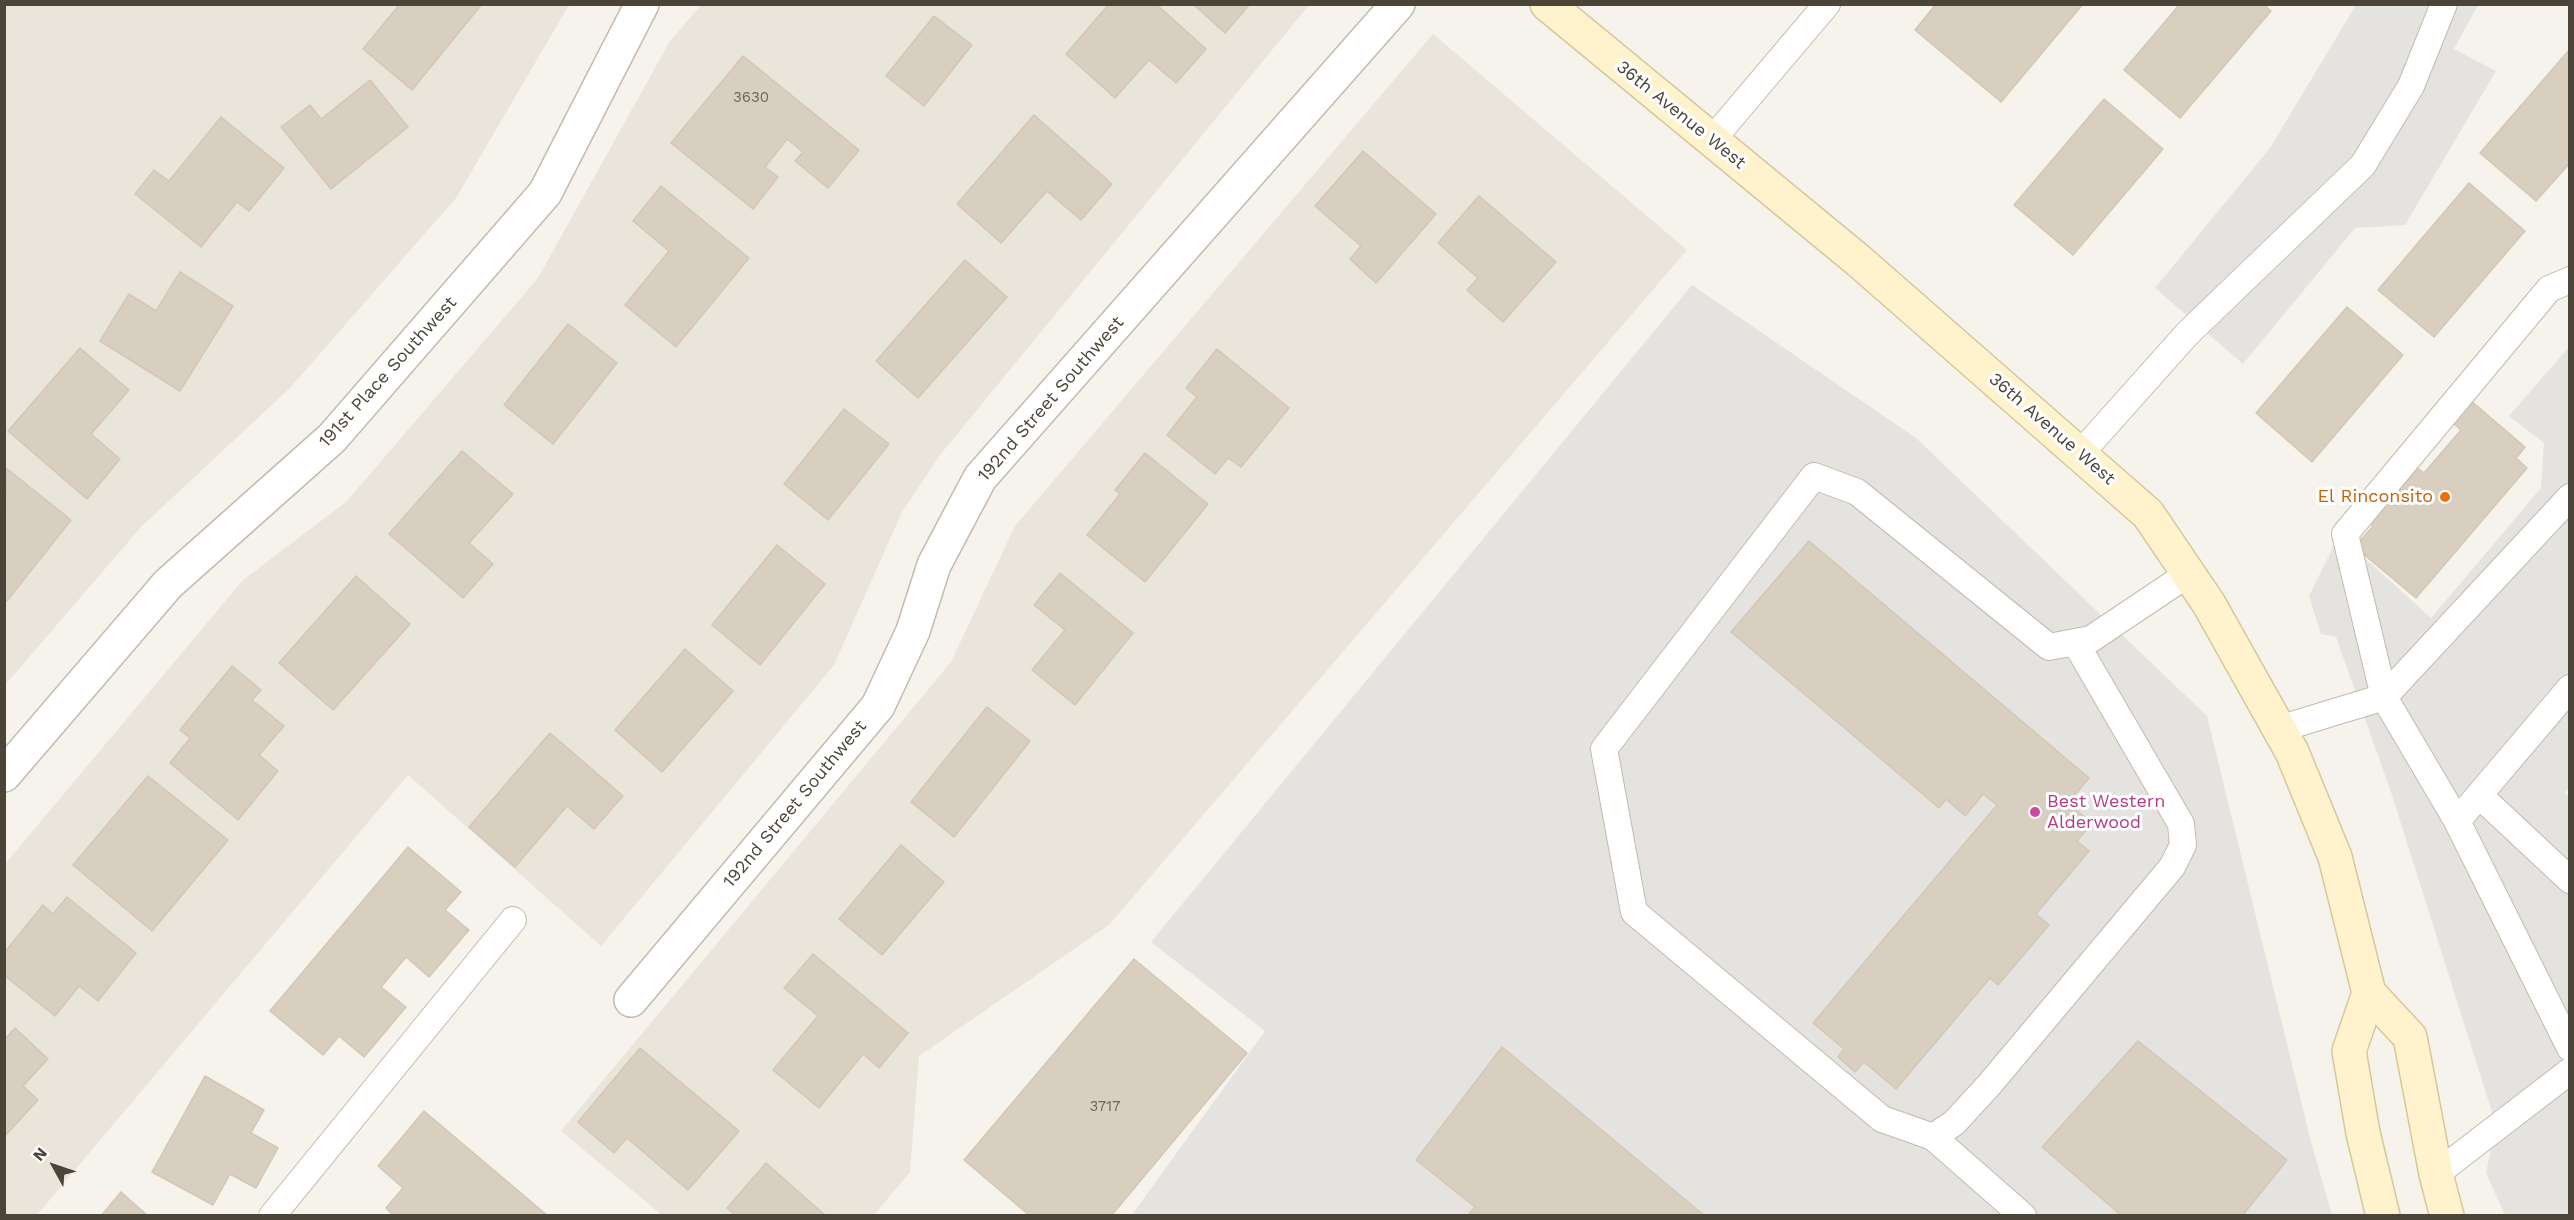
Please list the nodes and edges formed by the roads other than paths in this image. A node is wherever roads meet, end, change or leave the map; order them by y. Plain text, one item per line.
1 (642, 4) edge
2 (1398, 4) edge
3 (1546, 4) edge
4 (1827, 4) edge
5 (2444, 4) edge
6 (1712, 140) junction
7 (2570, 280) edge
8 (2080, 454) junction
9 (2570, 497) edge
10 (2188, 574) junction
11 (2075, 642) junction
12 (2570, 688) edge
13 (2385, 697) junction
14 (2279, 729) junction
15 (4, 775) edge
16 (2479, 795) junction
17 (2457, 821) junction
18 (2570, 880) edge
19 (513, 920) dead end
20 (2370, 993) junction
21 (631, 1000) dead end
22 (2570, 1048) edge
23 (2570, 1071) edge
24 (1933, 1137) junction
25 (2436, 1173) junction
26 (272, 1215) edge
27 (2023, 1215) edge
28 (2383, 1215) edge
29 (2447, 1215) edge

1 - 15 street, 191st Place Southwest
2 - 21 street, 192nd Street Southwest
3 - 6 main road, 36th Avenue West
4 - 6 lane
5 - 8 lane
6 - 8 main road, 36th Avenue West
7 - 13 lane
8 - 10 main road, 36th Avenue West
9 - 13 lane
10 - 11 lane
10 - 14 main road, 36th Avenue West
11 - 24 lane
11 - 24 lane
12 - 16 lane
13 - 14 lane
13 - 17 lane
14 - 20 main road, 36th Avenue West
16 - 17 lane
16 - 18 lane
17 - 22 lane
19 - 26 lane
20 - 25 main road, 36th Avenue West
20 - 28 main road
23 - 25 lane
24 - 27 lane
25 - 29 main road, 36th Avenue West

